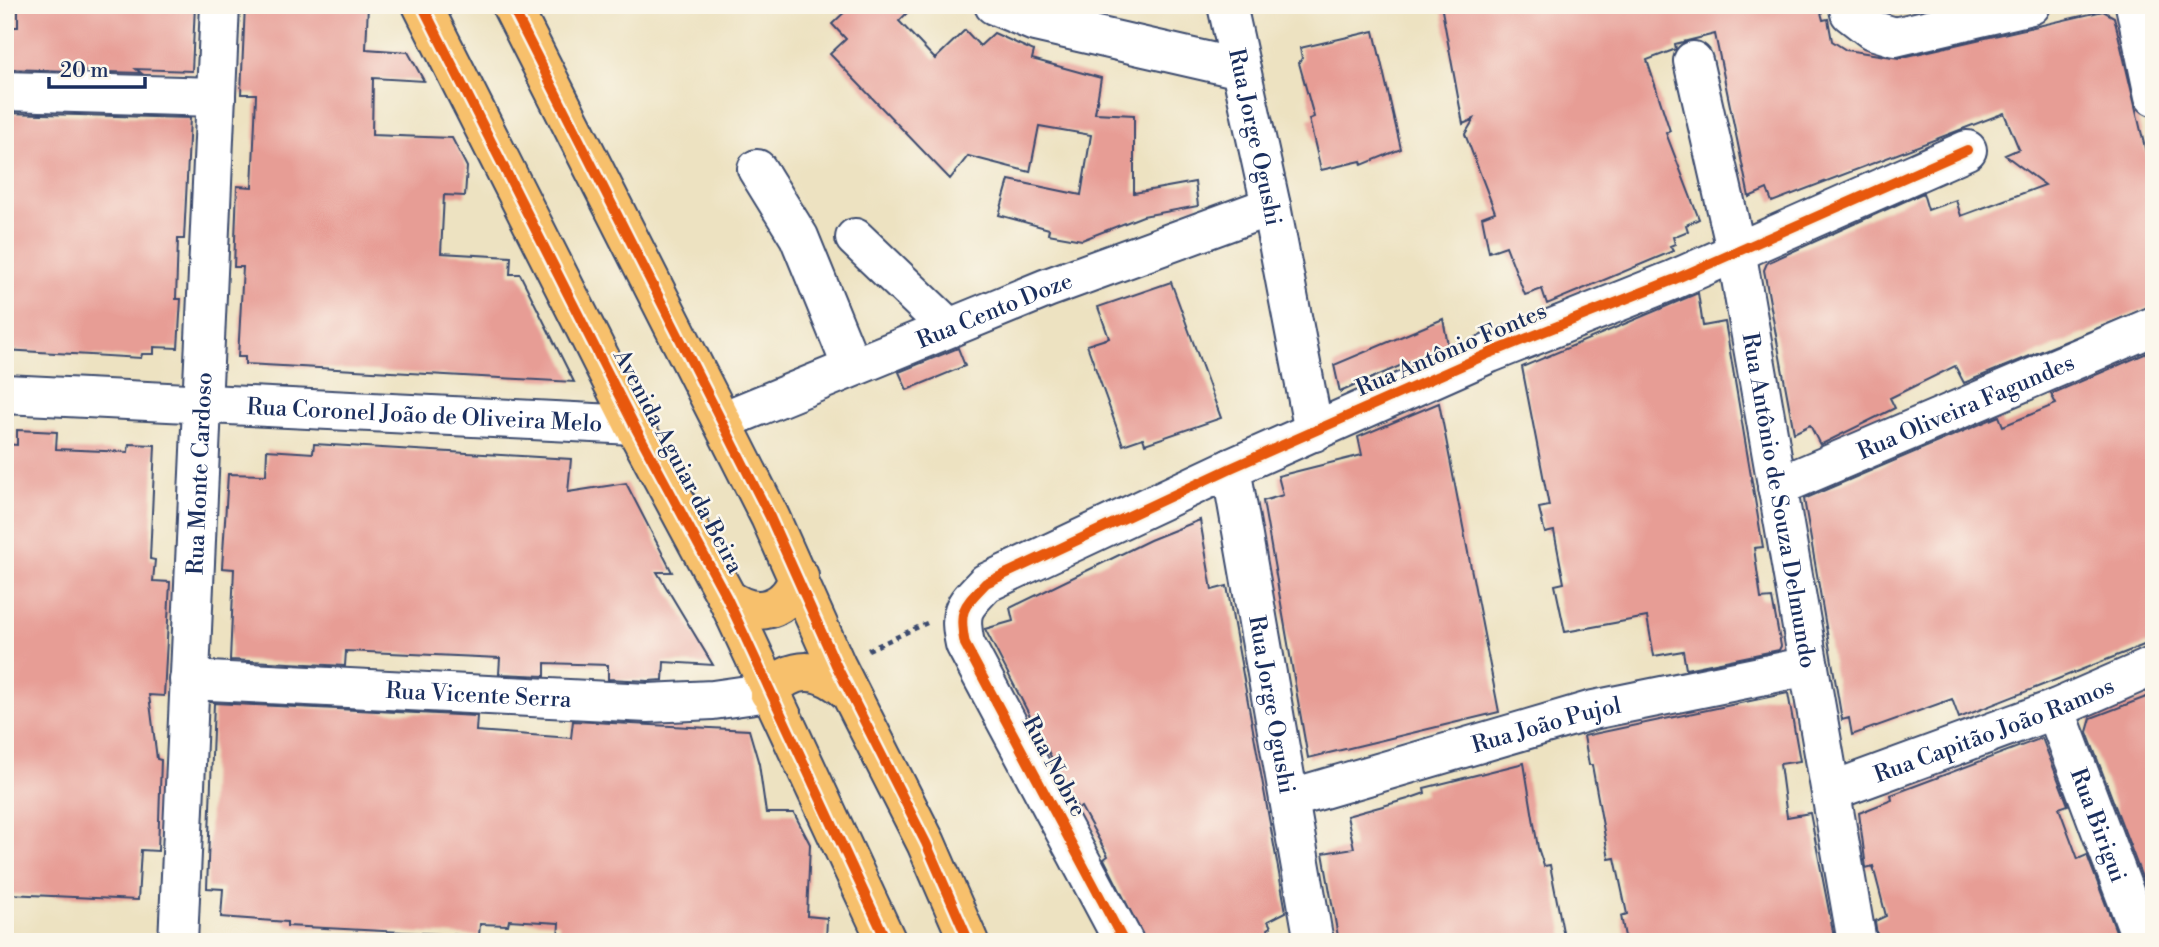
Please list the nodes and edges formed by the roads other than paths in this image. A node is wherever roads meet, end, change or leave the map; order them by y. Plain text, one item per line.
1 (220, 5) edge
2 (422, 5) edge
3 (511, 5) edge
4 (994, 5) edge
5 (1227, 5) edge
6 (1848, 5) edge
7 (2031, 5) edge
8 (2135, 5) edge
9 (1693, 61) dead end
10 (1241, 69) junction
11 (5, 91) edge
12 (2154, 96) edge
13 (216, 97) junction
14 (1967, 150) dead end
15 (757, 169) dead end
16 (1271, 206) junction
17 (855, 238) dead end
18 (1737, 250) junction
19 (2154, 326) edge
20 (948, 327) junction
21 (852, 367) junction
22 (5, 394) edge
23 (202, 402) junction
24 (722, 422) junction
25 (635, 425) junction
26 (1314, 432) junction
27 (1231, 468) junction
28 (1777, 486) junction
29 (799, 576) junction
30 (727, 598) junction
31 (963, 607) joint
32 (1809, 666) junction
33 (2154, 666) edge
34 (843, 678) junction
35 (189, 680) junction
36 (769, 692) junction
37 (2055, 709) junction
38 (1832, 791) junction
39 (1289, 799) junction
40 (178, 942) edge
41 (887, 942) edge
42 (969, 942) edge
43 (1124, 942) edge
44 (1314, 942) edge
45 (1857, 942) edge
46 (2143, 942) edge

1 - 13 street, Rua Monte Cardoso
2 - 25 main road, Avenida Aguiar da Beira
3 - 24 main road
4 - 10 street
5 - 10 street, Rua Jorge Ogushi
6 - 7 street
8 - 12 street
9 - 18 street, Rua Antônio de Souza Delmundo
10 - 16 street, Rua Jorge Ogushi
11 - 13 street
13 - 23 street, Rua Monte Cardoso
14 - 18 street, Rua Antônio Fontes
15 - 21 street
16 - 20 street, Rua Cento Doze
16 - 26 street, Rua Jorge Ogushi
17 - 20 street
18 - 26 street, Rua Antônio Fontes
18 - 28 street, Rua Antônio de Souza Delmundo
19 - 28 street, Rua Oliveira Fagundes
20 - 21 street, Rua Cento Doze
21 - 24 street, Rua Cento Doze
22 - 23 street, Rua Coronel João de Oliveira Melo
23 - 25 street, Rua Coronel João de Oliveira Melo
23 - 35 street, Rua Monte Cardoso
24 - 29 main road
25 - 30 main road, Avenida Aguiar da Beira
26 - 27 street, Rua Antônio Fontes
27 - 31 street, Rua Antônio Fontes
27 - 39 street, Rua Jorge Ogushi
28 - 32 street, Rua Antônio de Souza Delmundo
29 - 30 main road
29 - 34 main road
30 - 36 main road, Avenida Aguiar da Beira
31 - 43 street, Rua Nobre
32 - 38 street, Rua Antônio de Souza Delmundo
32 - 39 street, Rua João Pujol
33 - 37 street, Rua Capitão João Ramos
34 - 36 main road
34 - 42 main road
35 - 36 street, Rua Vicente Serra
35 - 40 street, Rua Monte Cardoso
36 - 41 main road, Avenida Aguiar da Beira
37 - 38 street, Rua Capitão João Ramos
37 - 46 street, Rua Birigui
38 - 45 street, Rua Antônio de Souza Delmundo
39 - 44 street, Rua Jorge Ogushi

